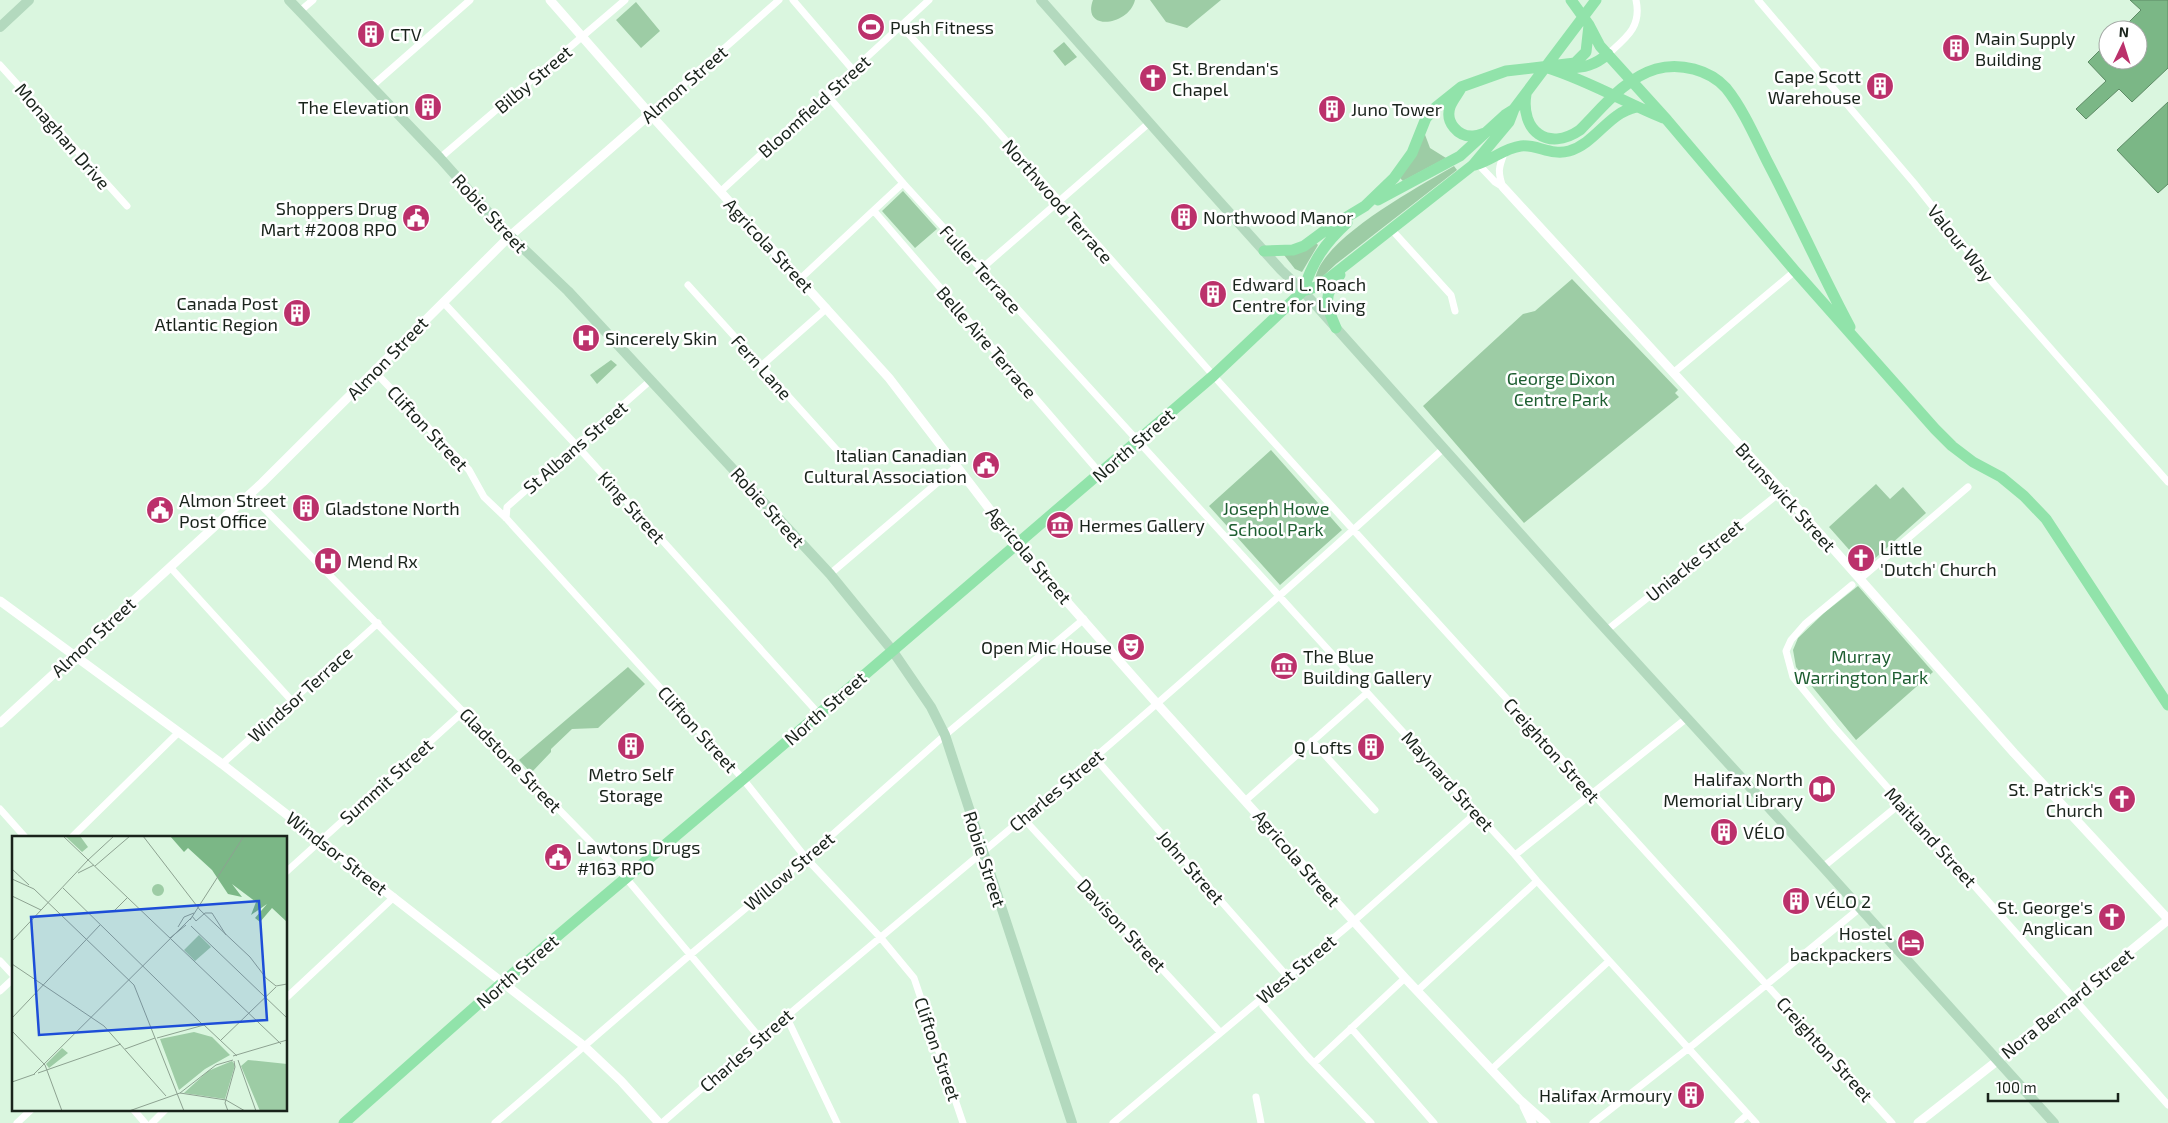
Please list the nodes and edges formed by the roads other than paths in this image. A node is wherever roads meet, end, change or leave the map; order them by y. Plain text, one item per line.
1 (29, 0) edge
2 (289, 0) edge
3 (313, 0) edge
4 (470, 0) edge
5 (550, 0) edge
6 (625, 0) edge
7 (779, 0) edge
8 (793, 0) edge
9 (929, 0) edge
10 (1041, 0) edge
11 (1571, 0) edge
12 (1596, 0) edge
13 (1636, 0) edge
14 (1758, 0) edge
15 (300, 12) junction
16 (1589, 25) junction
17 (0, 26) edge
18 (902, 26) junction
19 (583, 37) junction
20 (1608, 54) junction
21 (0, 65) edge
22 (1541, 66) junction
23 (853, 70) junction
24 (372, 86) junction
25 (1461, 87) junction
26 (1529, 89) junction
27 (826, 95) junction
28 (1636, 107) junction
29 (1514, 109) junction
30 (650, 114) junction
31 (1667, 120) junction
32 (1149, 123) junction
33 (1487, 133) junction
34 (1506, 151) junction
35 (440, 158) junction
36 (1475, 165) junction
37 (903, 183) junction
38 (1504, 187) junction
39 (720, 192) junction
40 (1058, 201) junction
41 (127, 206) dead end
42 (1365, 206) junction
43 (874, 211) junction
44 (1392, 230) junction
45 (510, 236) junction
46 (1264, 251) junction
47 (1349, 264) junction
48 (981, 269) junction
49 (1795, 271) junction
50 (800, 279) junction
51 (688, 285) dead end
52 (1303, 291) junction
53 (443, 302) junction
54 (826, 308) junction
55 (1455, 311) dead end
56 (1336, 328) junction
57 (1857, 343) junction
58 (761, 366) junction
59 (375, 372) junction
60 (1673, 373) junction
61 (1213, 376) junction
62 (651, 380) junction
63 (1137, 441) junction
64 (577, 446) junction
65 (836, 449) dead end
66 (1443, 449) junction
67 (957, 466) junction
68 (1100, 473) junction
69 (2168, 482) edge
70 (1968, 487) dead end
71 (1782, 491) junction
72 (250, 494) junction
73 (506, 518) junction
74 (1354, 530) junction
75 (1017, 545) junction
76 (170, 567) junction
77 (830, 574) junction
78 (1860, 579) junction
79 (1852, 585) dead end
80 (1280, 596) junction
81 (0, 601) edge
82 (1084, 619) junction
83 (378, 623) junction
84 (1607, 630) junction
85 (892, 650) junction
86 (2133, 651) junction
87 (74, 654) junction
88 (2168, 690) edge
89 (1367, 692) junction
90 (292, 701) junction
91 (1157, 703) junction
92 (2168, 705) edge
93 (464, 711) junction
94 (819, 714) junction
95 (1687, 718) junction
96 (0, 723) edge
97 (180, 732) junction
98 (945, 735) junction
99 (1312, 741) junction
100 (1095, 758) junction
101 (222, 764) junction
102 (743, 779) junction
103 (1592, 794) junction
104 (1246, 800) junction
105 (1901, 803) junction
106 (0, 809) edge
107 (1375, 810) dead end
108 (1476, 813) junction
109 (1023, 818) junction
110 (24, 836) edge
111 (73, 836) edge
112 (319, 840) junction
113 (982, 850) junction
114 (1515, 855) junction
115 (806, 858) junction
116 (1823, 867) junction
117 (288, 870) edge
118 (626, 878) junction
119 (1537, 881) junction
120 (394, 897) junction
121 (1860, 908) junction
122 (2168, 920) edge
123 (1354, 922) junction
124 (880, 937) junction
125 (691, 954) junction
126 (0, 961) edge
127 (1609, 961) junction
128 (12, 975) edge
129 (1287, 976) junction
130 (1405, 978) junction
131 (12, 979) edge
132 (503, 982) junction
133 (1766, 984) junction
134 (0, 990) edge
135 (1418, 991) junction
136 (288, 996) edge
137 (2073, 998) junction
138 (1263, 1006) dead end
139 (786, 1016) junction
140 (1351, 1028) junction
141 (1220, 1032) junction
142 (760, 1038) junction
143 (584, 1046) junction
144 (1689, 1048) junction
145 (1997, 1061) junction
146 (1314, 1063) junction
147 (1492, 1069) junction
148 (1256, 1097) dead end
149 (1520, 1100) junction
150 (2168, 1105) edge
151 (31, 1110) edge
152 (133, 1110) edge
153 (165, 1110) edge
154 (1748, 1114) junction
155 (1600, 1120) edge
156 (17, 1123) edge
157 (145, 1123) edge
158 (152, 1123) edge
159 (344, 1123) edge
160 (495, 1123) edge
161 (660, 1123) edge
162 (837, 1123) edge
163 (963, 1123) edge
164 (1072, 1123) edge
165 (1113, 1123) edge
166 (1261, 1123) edge
167 (1371, 1123) edge
168 (1434, 1123) edge
169 (1532, 1123) edge
170 (1546, 1123) edge
171 (1593, 1123) edge
172 (1738, 1123) edge
173 (1756, 1123) edge
174 (1892, 1123) edge
175 (1918, 1123) edge
176 (2054, 1123) edge

1 - 17 main road
2 - 15 main road, Robie Street
3 - 15 street
4 - 24 street
5 - 19 street, Agricola Street
6 - 19 street, Bilby Street
7 - 30 street, Almon Street
8 - 23 street
9 - 18 street, Bloomfield Street
10 - 32 main road
11 - 16 main road
12 - 26 main road
13 - 20 street
14 - 69 street, Valour Way
15 - 24 main road, Robie Street
16 - 20 main road
16 - 22 main road
18 - 23 street, Bloomfield Street
18 - 40 street, Northwood Terrace
19 - 30 street, Agricola Street
19 - 35 street, Bilby Street
20 - 22 main road
20 - 31 main road
21 - 41 street, Monaghan Drive
22 - 25 main road
22 - 28 main road
23 - 27 street, Bloomfield Street
24 - 35 main road, Robie Street
25 - 33 main road
25 - 42 main road
26 - 29 main road
26 - 57 main road
27 - 37 street, Fuller Terrace
27 - 39 street, Bloomfield Street
28 - 31 main road
28 - 34 main road
29 - 33 main road, North Street
29 - 36 main road
30 - 39 street, Agricola Street
30 - 45 street, Almon Street
31 - 49 main road
32 - 40 street
32 - 46 main road
33 - 42 main road, North Street
34 - 36 main road
34 - 38 street
35 - 45 main road, Robie Street
36 - 38 street, Brunswick Street
36 - 44 main road, North Street
37 - 43 street
37 - 48 street, Fuller Terrace
38 - 60 street, Brunswick Street
39 - 50 street, Agricola Street
40 - 48 street
40 - 61 street, Northwood Terrace
42 - 46 main road
42 - 52 main road, North Street
43 - 50 street
43 - 68 street, Belle Aire Terrace
44 - 47 main road, North Street
44 - 55 street
45 - 53 street, Almon Street
45 - 62 main road, Robie Street
46 - 52 main road
47 - 52 main road, North Street
47 - 56 main road
48 - 63 street, Fuller Terrace
49 - 57 main road
49 - 60 street
50 - 54 street, Agricola Street
51 - 58 street, Fern Lane
52 - 56 main road
52 - 61 main road, North Street
53 - 59 street, Almon Street
53 - 64 street, King Street
54 - 58 street
54 - 67 street, Agricola Street
56 - 66 main road
57 - 86 main road
58 - 65 street, Fern Lane
59 - 72 street, Almon Street
59 - 73 street, Clifton Street
60 - 71 street, Brunswick Street
61 - 63 main road, North Street
61 - 74 street, Creighton Street
62 - 64 street, St Albans Street
62 - 77 main road, Robie Street
63 - 68 main road, North Street
63 - 80 street, Maynard Street
64 - 73 street, St Albans Street
64 - 94 street, King Street
66 - 74 street, Charles Street
66 - 84 main road
67 - 75 street, Agricola Street
67 - 77 street
68 - 75 main road, North Street
70 - 78 street
71 - 78 street, Brunswick Street
71 - 84 street, Uniacke Street
72 - 76 street, Almon Street
72 - 83 street, Gladstone Street
73 - 102 street, Clifton Street
74 - 80 street, Charles Street
74 - 103 street, Creighton Street
75 - 82 street, Agricola Street
75 - 85 main road, North Street
76 - 87 street, Almon Street
76 - 90 street
77 - 85 main road, Robie Street
78 - 122 street, Brunswick Street
79 - 105 street, Maitland Street
80 - 89 street, Maynard Street
80 - 91 street, Charles Street
81 - 87 street, Windsor Street
82 - 91 street, Agricola Street
82 - 98 street, Willow Street
83 - 90 street, Windsor Terrace
83 - 93 street, Gladstone Street
84 - 95 main road
85 - 94 main road, North Street
85 - 98 main road, Robie Street
86 - 88 main road
86 - 92 main road
87 - 96 street, Almon Street
87 - 97 street, Windsor Street
89 - 99 street
89 - 108 street, Maynard Street
90 - 101 street, Windsor Terrace
91 - 100 street, Charles Street
91 - 104 street, Agricola Street
93 - 112 street, Summit Street
93 - 118 street, Gladstone Street
94 - 102 main road, North Street
95 - 103 street
95 - 116 main road
97 - 101 street, Windsor Street
97 - 111 street
98 - 113 main road, Robie Street
98 - 115 street, Willow Street
99 - 104 street
99 - 107 street
100 - 109 street, Charles Street
100 - 129 street, John Street
101 - 112 street, Windsor Street
102 - 115 street, Clifton Street
102 - 118 main road, North Street
103 - 114 street
103 - 133 street, Creighton Street
104 - 123 street, Agricola Street
105 - 116 street
105 - 137 street, Maitland Street
106 - 110 street
108 - 114 street, Maynard Street
108 - 123 street, West Street
109 - 113 street, Charles Street
109 - 141 street, Davison Street
112 - 117 street, Summit Street
112 - 120 street, Windsor Street
113 - 124 street, Charles Street
113 - 164 main road, Robie Street
114 - 119 street, Maynard Street
115 - 124 street, Clifton Street
115 - 125 street, Willow Street
116 - 121 main road
118 - 125 street, Gladstone Street
118 - 132 main road, North Street
119 - 127 street, Maynard Street
119 - 135 street
120 - 132 street, Windsor Street
120 - 136 street
121 - 133 street
121 - 145 main road
122 - 137 street, Nora Bernard Street
123 - 129 street, West Street
123 - 130 street, Agricola Street
124 - 139 street, Charles Street
124 - 163 street, Clifton Street
125 - 142 street, Gladstone Street
125 - 143 street, Willow Street
126 - 128 street
127 - 144 street, Maynard Street
127 - 147 street
129 - 141 street, West Street
130 - 135 street, Agricola Street
130 - 140 street
131 - 134 street
132 - 143 street, Windsor Street
132 - 159 main road, North Street
133 - 144 street
133 - 174 street, Creighton Street
135 - 147 street, Agricola Street
137 - 145 street, Nora Bernard Street
137 - 150 street, Maitland Street
138 - 146 street
139 - 142 street, Charles Street
139 - 162 street
140 - 146 street
140 - 168 street
141 - 165 street, West Street
142 - 161 street, Charles Street
143 - 160 street, Willow Street
143 - 161 street, Windsor Street
144 - 154 street, Maynard Street
144 - 155 street
145 - 175 street, Nora Bernard Street
145 - 176 main road
146 - 167 street
147 - 149 street, Agricola Street
148 - 166 street
149 - 169 street, Agricola Street
149 - 170 street, Agricola Street
151 - 156 street
152 - 157 street
153 - 158 street
154 - 172 street
154 - 173 street, Maynard Street
155 - 171 street

